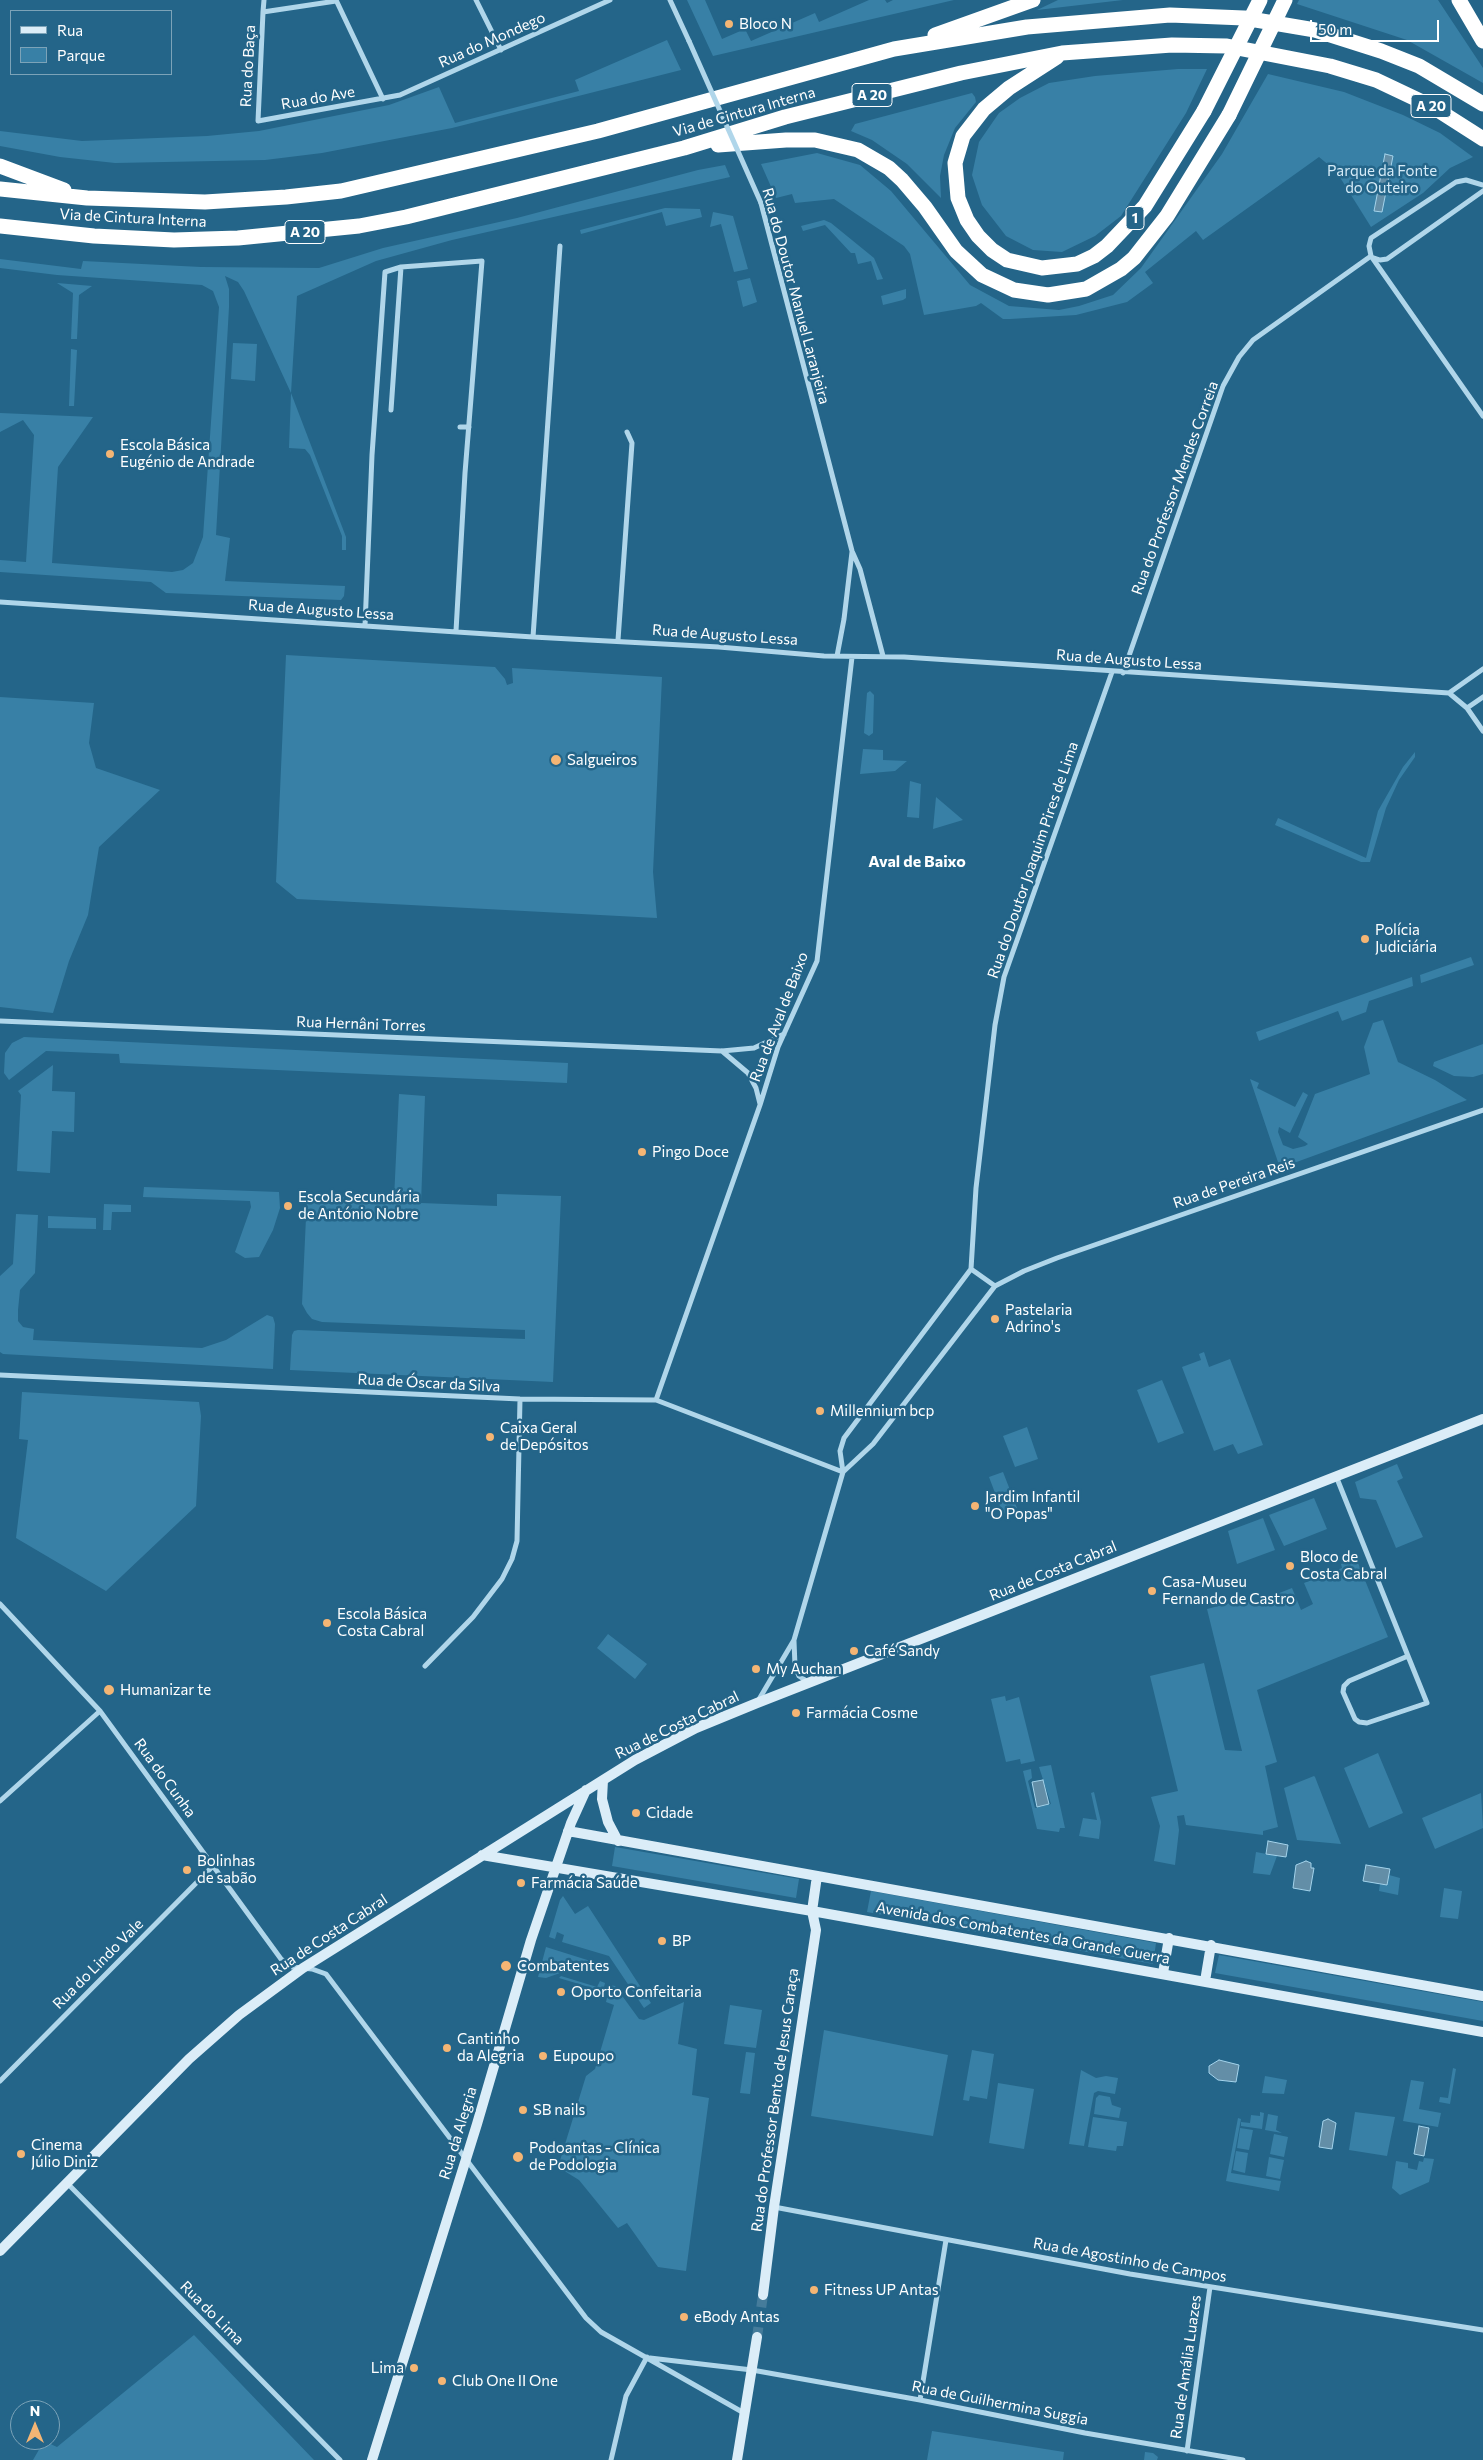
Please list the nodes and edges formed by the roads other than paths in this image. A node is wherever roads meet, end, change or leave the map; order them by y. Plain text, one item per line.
1 (264, 0) edge
2 (336, 0) edge
3 (476, 0) edge
4 (610, 0) edge
5 (670, 0) edge
6 (1033, 0) edge
7 (1260, 0) edge
8 (1285, 0) edge
9 (1459, 0) edge
10 (264, 12) junction
11 (1483, 41) edge
12 (894, 49) junction
13 (500, 50) junction
14 (1062, 53) junction
15 (383, 99) junction
16 (1483, 104) edge
17 (258, 122) joint
18 (1483, 139) edge
19 (684, 148) junction
20 (0, 166) edge
21 (1483, 185) edge
22 (0, 189) edge
23 (1483, 191) edge
24 (87, 198) junction
25 (0, 226) edge
26 (560, 246) dead end
27 (1371, 256) junction
28 (401, 267) junction
29 (391, 410) dead end
30 (1483, 416) edge
31 (460, 427) dead end
32 (469, 428) junction
33 (627, 432) dead end
34 (852, 551) junction
35 (0, 602) edge
36 (365, 626) junction
37 (456, 631) junction
38 (533, 637) junction
39 (618, 640) junction
40 (837, 656) junction
41 (883, 656) junction
42 (852, 657) junction
43 (1483, 669) edge
44 (1112, 672) junction
45 (1122, 672) junction
46 (1449, 693) junction
47 (1483, 697) edge
48 (1467, 708) junction
49 (1483, 731) edge
50 (0, 1021) edge
51 (784, 1034) junction
52 (722, 1052) junction
53 (760, 1105) junction
54 (1483, 1110) edge
55 (971, 1269) junction
56 (995, 1286) junction
57 (0, 1375) edge
58 (520, 1399) junction
59 (656, 1400) junction
60 (1483, 1419) edge
61 (843, 1472) junction
62 (1336, 1476) junction
63 (0, 1604) edge
64 (794, 1640) junction
65 (1408, 1656) junction
66 (425, 1666) dead end
67 (810, 1684) junction
68 (757, 1703) junction
69 (100, 1711) junction
70 (602, 1780) junction
71 (586, 1789) junction
72 (0, 1801) edge
73 (568, 1831) junction
74 (618, 1841) junction
75 (482, 1855) junction
76 (214, 1865) junction
77 (556, 1866) junction
78 (817, 1876) junction
79 (812, 1911) junction
80 (1169, 1938) junction
81 (1211, 1946) junction
82 (303, 1968) junction
83 (1163, 1974) junction
84 (1205, 1981) junction
85 (1483, 1996) edge
86 (1483, 2032) edge
87 (0, 2081) edge
88 (466, 2162) junction
89 (67, 2183) junction
90 (774, 2207) junction
91 (946, 2240) junction
92 (0, 2251) edge
93 (1210, 2287) junction
94 (763, 2295) tunnel mouth
95 (1483, 2330) edge
96 (757, 2337) tunnel mouth
97 (647, 2357) junction
98 (752, 2370) junction
99 (920, 2400) junction
100 (745, 2414) junction
101 (1187, 2450) junction
102 (340, 2460) edge
103 (372, 2460) edge
104 (611, 2460) edge
105 (737, 2460) edge
106 (1243, 2460) edge

1 - 10 street, Rua do Baça
2 - 10 street
2 - 15 street
3 - 13 street
4 - 13 street, Rua do Mondego
5 - 34 street, Rua do Doutor Manuel Laranjeira, bridge
6 - 12 highway
7 - 14 highway, 1, bridge
8 - 19 highway, bridge
9 - 11 highway
10 - 17 street, Rua do Baça
12 - 16 highway, Via de Cintura Interna / A 20
12 - 24 highway, Via de Cintura Interna / A 20
13 - 15 street, Rua do Mondego
14 - 18 highway, Via de Cintura Interna / A 20
14 - 19 highway, Via de Cintura Interna / A 20
15 - 17 street, Rua do Ave
19 - 25 highway, Via de Cintura Interna / A 20
20 - 24 highway
21 - 27 street
22 - 24 highway, Via de Cintura Interna / A 20
23 - 27 street
26 - 38 street
27 - 30 street
27 - 45 street, Rua do Professor Mendes Correia
28 - 29 street
28 - 32 street
28 - 36 street
31 - 32 street
32 - 37 street
33 - 39 street
34 - 40 street, Rua do Doutor Manuel Laranjeira
34 - 41 street, Rua do Doutor Manuel Laranjeira
35 - 36 street, Rua de Augusto Lessa
36 - 37 street, Rua de Augusto Lessa
37 - 38 street, Rua de Augusto Lessa
38 - 39 street, Rua de Augusto Lessa
39 - 40 street, Rua de Augusto Lessa
40 - 42 street, Rua de Augusto Lessa
41 - 42 street, Rua de Augusto Lessa
41 - 44 street, Rua de Augusto Lessa
42 - 51 street, Rua de Aval de Baixo
43 - 46 street
44 - 45 street, Rua de Augusto Lessa
44 - 55 street, Rua do Doutor Joaquim Pires de Lima
45 - 46 street, Rua de Augusto Lessa
46 - 48 street
47 - 48 street
48 - 49 street
50 - 52 street, Rua Hernâni Torres
51 - 52 street, Rua Hernâni Torres
51 - 53 street, Rua de Aval de Baixo
52 - 53 street
53 - 59 street, Rua de Aval de Baixo
54 - 56 street, Rua de Pereira Reis
55 - 56 street
55 - 61 street
56 - 61 street
57 - 58 street, Rua de Óscar da Silva
58 - 59 street, Rua de Óscar da Silva
58 - 66 street
59 - 61 street, Rua de Óscar da Silva
60 - 62 main road, Rua de Costa Cabral
61 - 64 street
62 - 65 street
62 - 67 main road, Rua de Costa Cabral
63 - 69 street, Rua do Cunha
64 - 67 street
64 - 68 street
65 - 65 street
67 - 68 main road, Rua de Costa Cabral
68 - 70 main road, Rua de Costa Cabral
69 - 72 street
69 - 76 street, Rua do Cunha
70 - 71 main road, Rua de Costa Cabral
70 - 74 main road
71 - 73 main road, Rua da Alegria
71 - 75 main road, Rua de Costa Cabral
73 - 74 main road, Avenida dos Combatentes da Grande Guerra
73 - 77 main road, Rua da Alegria
74 - 78 main road, Avenida dos Combatentes da Grande Guerra
75 - 77 main road, Avenida dos Combatentes da Grande Guerra
75 - 82 main road, Rua de Costa Cabral
76 - 82 street, Rua do Cunha
76 - 87 street, Rua do Lindo Vale
77 - 79 main road, Avenida dos Combatentes da Grande Guerra
77 - 88 main road, Rua da Alegria
78 - 79 main road, Rua do Professor Bento de Jesus Caraça
78 - 80 main road, Avenida dos Combatentes da Grande Guerra
79 - 83 main road, Avenida dos Combatentes da Grande Guerra
79 - 90 main road, Rua do Professor Bento de Jesus Caraça
80 - 81 main road, Avenida dos Combatentes da Grande Guerra
80 - 83 main road
81 - 84 main road
81 - 85 main road, Avenida dos Combatentes da Grande Guerra
82 - 88 street, Rua do Cunha
82 - 89 main road, Rua de Costa Cabral
83 - 84 main road, Avenida dos Combatentes da Grande Guerra
84 - 86 main road, Avenida dos Combatentes da Grande Guerra
88 - 97 street, Rua do Cunha
88 - 103 main road, Rua da Alegria
89 - 92 main road, Rua de Costa Cabral
89 - 102 street, Rua do Lima
90 - 91 street, Rua de Agostinho de Campos
90 - 94 main road, Rua do Professor Bento de Jesus Caraça
91 - 93 street, Rua de Agostinho de Campos
91 - 99 street
93 - 95 street, Rua de Agostinho de Campos
93 - 101 street, Rua de Amália Luazes
96 - 98 main road
97 - 98 street, Rua de Guilhermina Suggia
97 - 100 street, Rua do Cunha
97 - 104 street
98 - 99 street, Rua de Guilhermina Suggia
98 - 100 main road
99 - 101 street, Rua de Guilhermina Suggia
100 - 105 main road
101 - 106 street, Rua de Guilhermina Suggia

